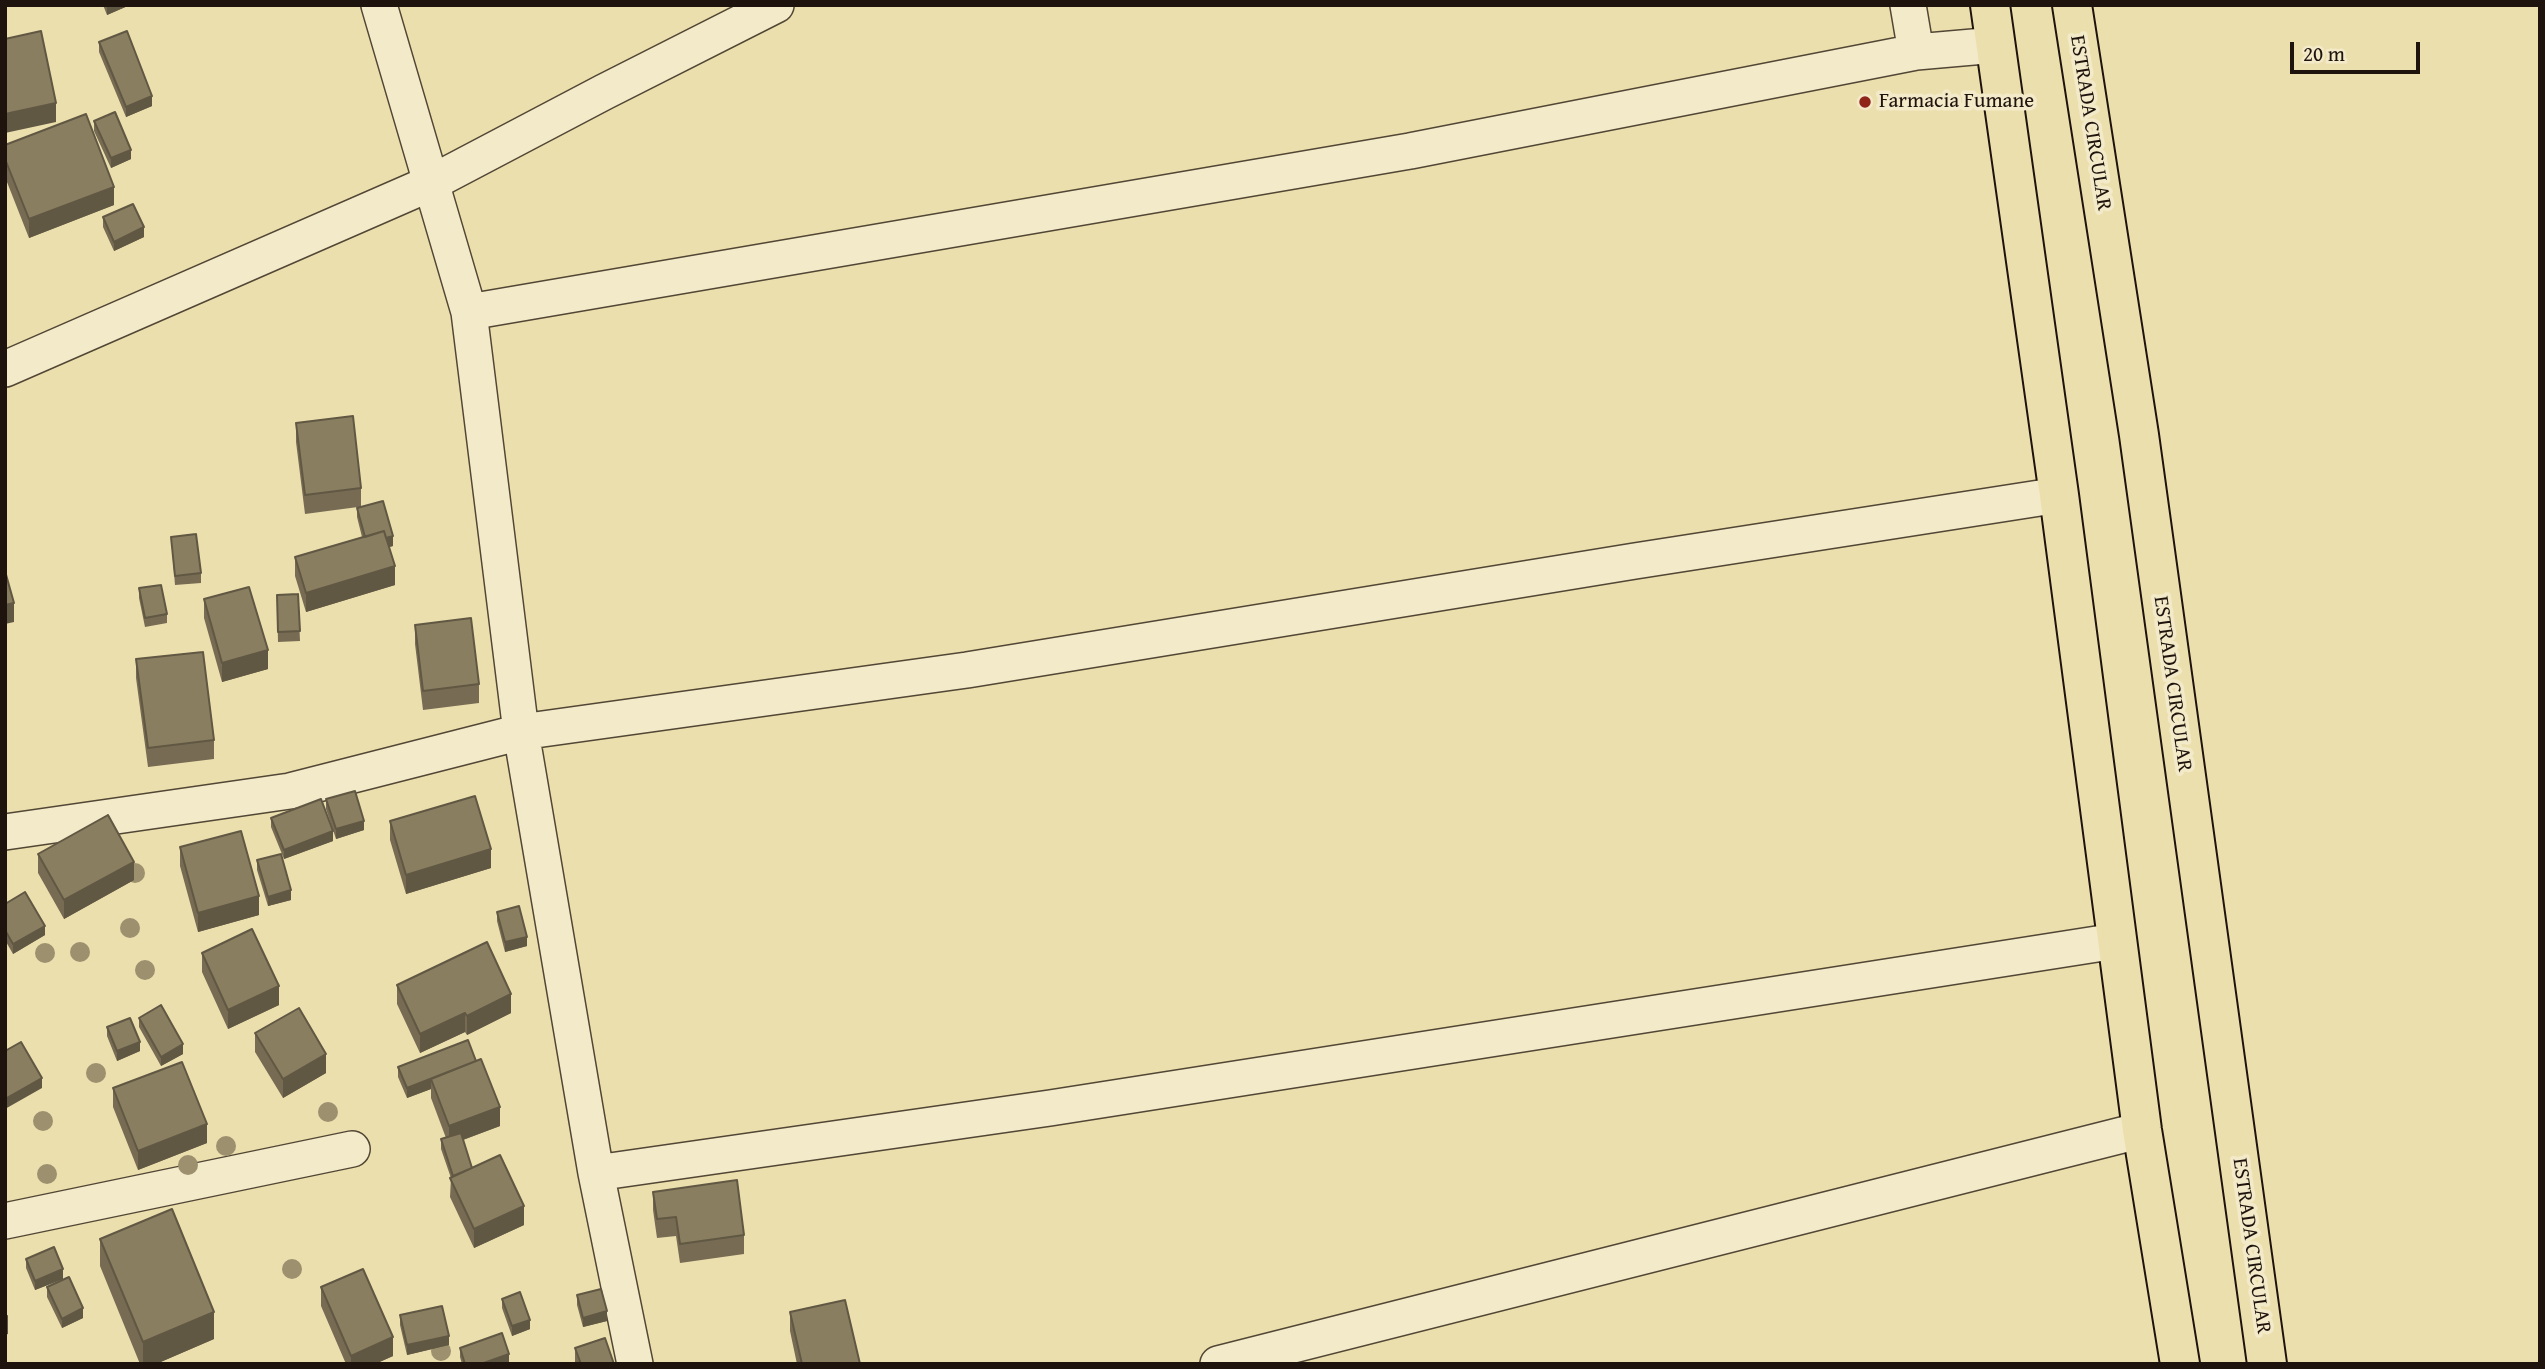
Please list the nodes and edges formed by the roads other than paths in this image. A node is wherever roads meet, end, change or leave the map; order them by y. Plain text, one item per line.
1 (379, 5) edge
2 (776, 5) edge
3 (1908, 5) edge
4 (1990, 5) edge
5 (2072, 5) edge
6 (1996, 45) junction
7 (1916, 52) junction
8 (431, 183) junction
9 (469, 312) junction
10 (5, 369) edge
11 (2059, 495) junction
12 (521, 732) junction
13 (5, 832) edge
14 (2116, 941) junction
15 (2142, 1130) junction
16 (352, 1149) dead end
17 (596, 1173) junction
18 (5, 1222) edge
19 (635, 1364) edge
20 (1218, 1364) edge
21 (2180, 1364) edge
22 (2267, 1364) edge

1 - 8 street
2 - 8 street
3 - 7 street
4 - 6 main road
5 - 22 main road, ESTRADA CIRCULAR
6 - 7 street
6 - 11 main road
7 - 9 street
8 - 9 street
8 - 10 street
9 - 12 street
11 - 12 street
11 - 14 main road
12 - 13 street
12 - 17 street
14 - 15 main road
14 - 17 street
15 - 20 street
15 - 21 main road
16 - 18 street
17 - 19 street

